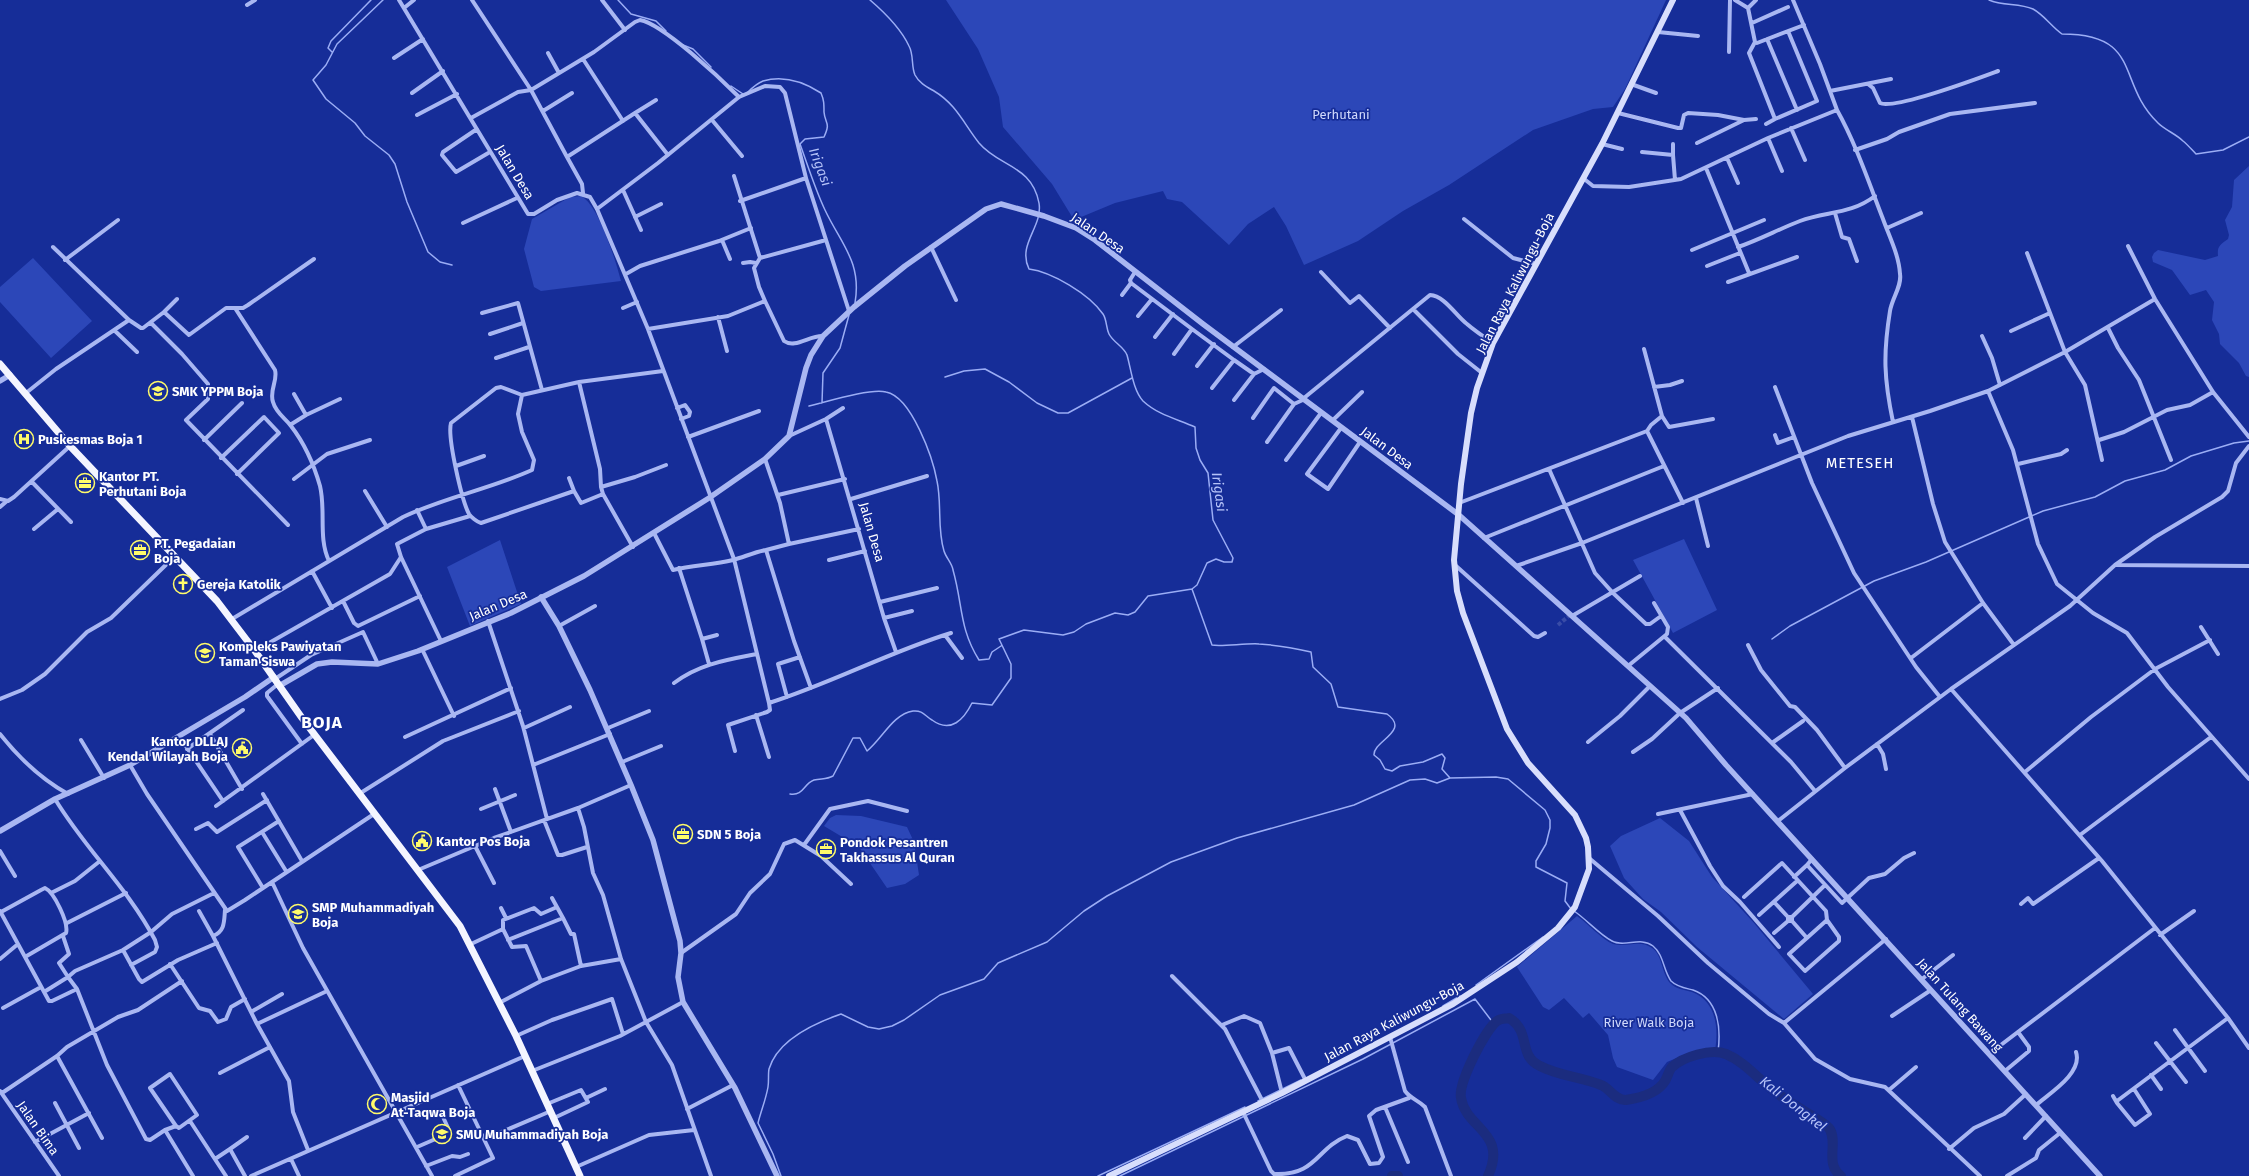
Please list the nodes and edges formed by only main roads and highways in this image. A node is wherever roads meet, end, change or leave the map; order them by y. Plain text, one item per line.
1 (1673, 0) edge
2 (0, 364) edge
3 (580, 1176) edge
4 (1109, 1176) edge

1 - 4 main road, Jalan Raya Kaliwungu-Boja
2 - 3 main road

